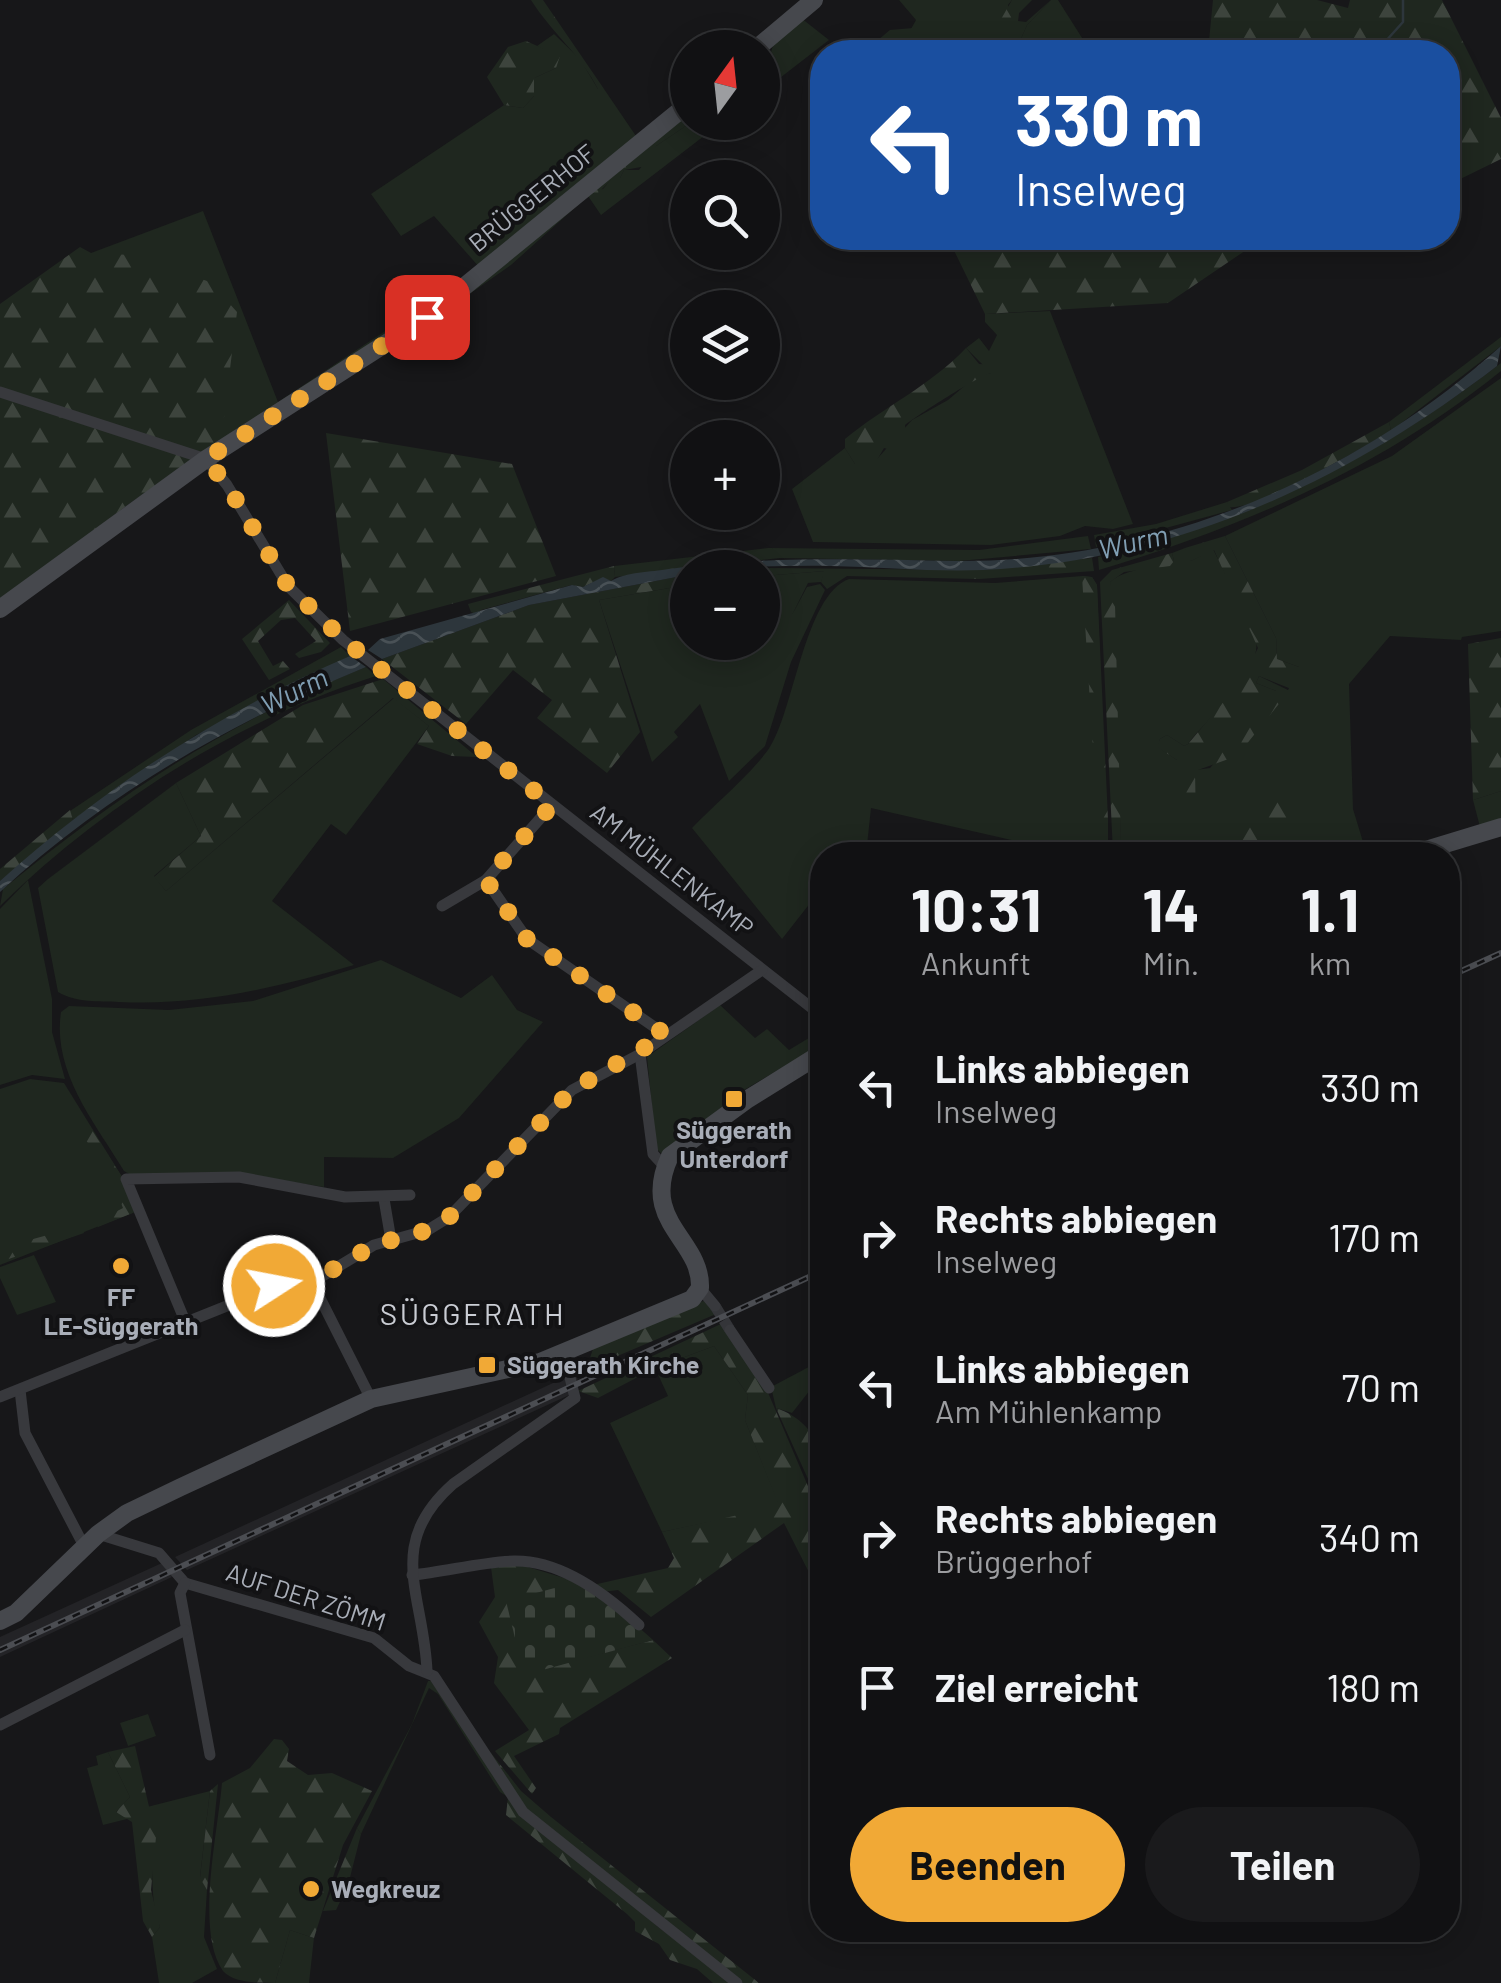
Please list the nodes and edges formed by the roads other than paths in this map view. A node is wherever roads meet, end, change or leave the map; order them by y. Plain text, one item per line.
1 (814, 0) edge
2 (778, 30) edge
3 (670, 119) edge
4 (0, 392) edge
5 (206, 459) junction
6 (0, 609) edge
7 (552, 805) junction
8 (1501, 828) edge
9 (1453, 842) edge
10 (486, 880) junction
11 (442, 906) dead end
12 (762, 970) junction
13 (810, 1007) edge
14 (666, 1035) junction
15 (640, 1054) junction
16 (810, 1062) edge
17 (665, 1167) junction
18 (410, 1196) dead end
19 (384, 1200) junction
20 (392, 1240) junction
21 (310, 1283) junction
22 (700, 1288) junction
23 (715, 1306) tunnel mouth
24 (184, 1321) junction
25 (730, 1330) tunnel mouth
26 (564, 1353) junction
27 (769, 1388) dead end
28 (20, 1390) junction
29 (0, 1397) edge
30 (371, 1399) junction
31 (91, 1540) junction
32 (412, 1574) junction
33 (186, 1583) junction
34 (0, 1621) edge
35 (639, 1624) dead end
36 (185, 1630) junction
37 (427, 1672) junction
38 (0, 1725) edge
39 (210, 1755) dead end
40 (737, 1983) edge

1 - 2 main road
3 - 5 main road, BRÜGGERHOF
4 - 5 street
5 - 6 main road, BRÜGGERHOF
5 - 7 street, AM MÜHLENKAMP
7 - 10 street
7 - 12 street, AM MÜHLENKAMP
8 - 9 main road
10 - 11 street
10 - 14 street
12 - 13 street, AM MÜHLENKAMP
12 - 14 street
14 - 15 street
15 - 17 street
15 - 20 street
16 - 17 main road
17 - 22 main road
18 - 19 street
19 - 20 street
19 - 24 street
20 - 21 street
21 - 24 street
21 - 30 street
22 - 23 street
22 - 26 main road
24 - 28 street
25 - 27 street
26 - 30 main road
26 - 32 street, AUF DER ZÖMM
28 - 29 street
28 - 31 street
30 - 31 main road
31 - 33 street
31 - 34 main road
32 - 35 street
32 - 37 street, AUF DER ZÖMM
33 - 36 street
33 - 37 street, AUF DER ZÖMM
36 - 38 street
36 - 39 street
37 - 40 street

